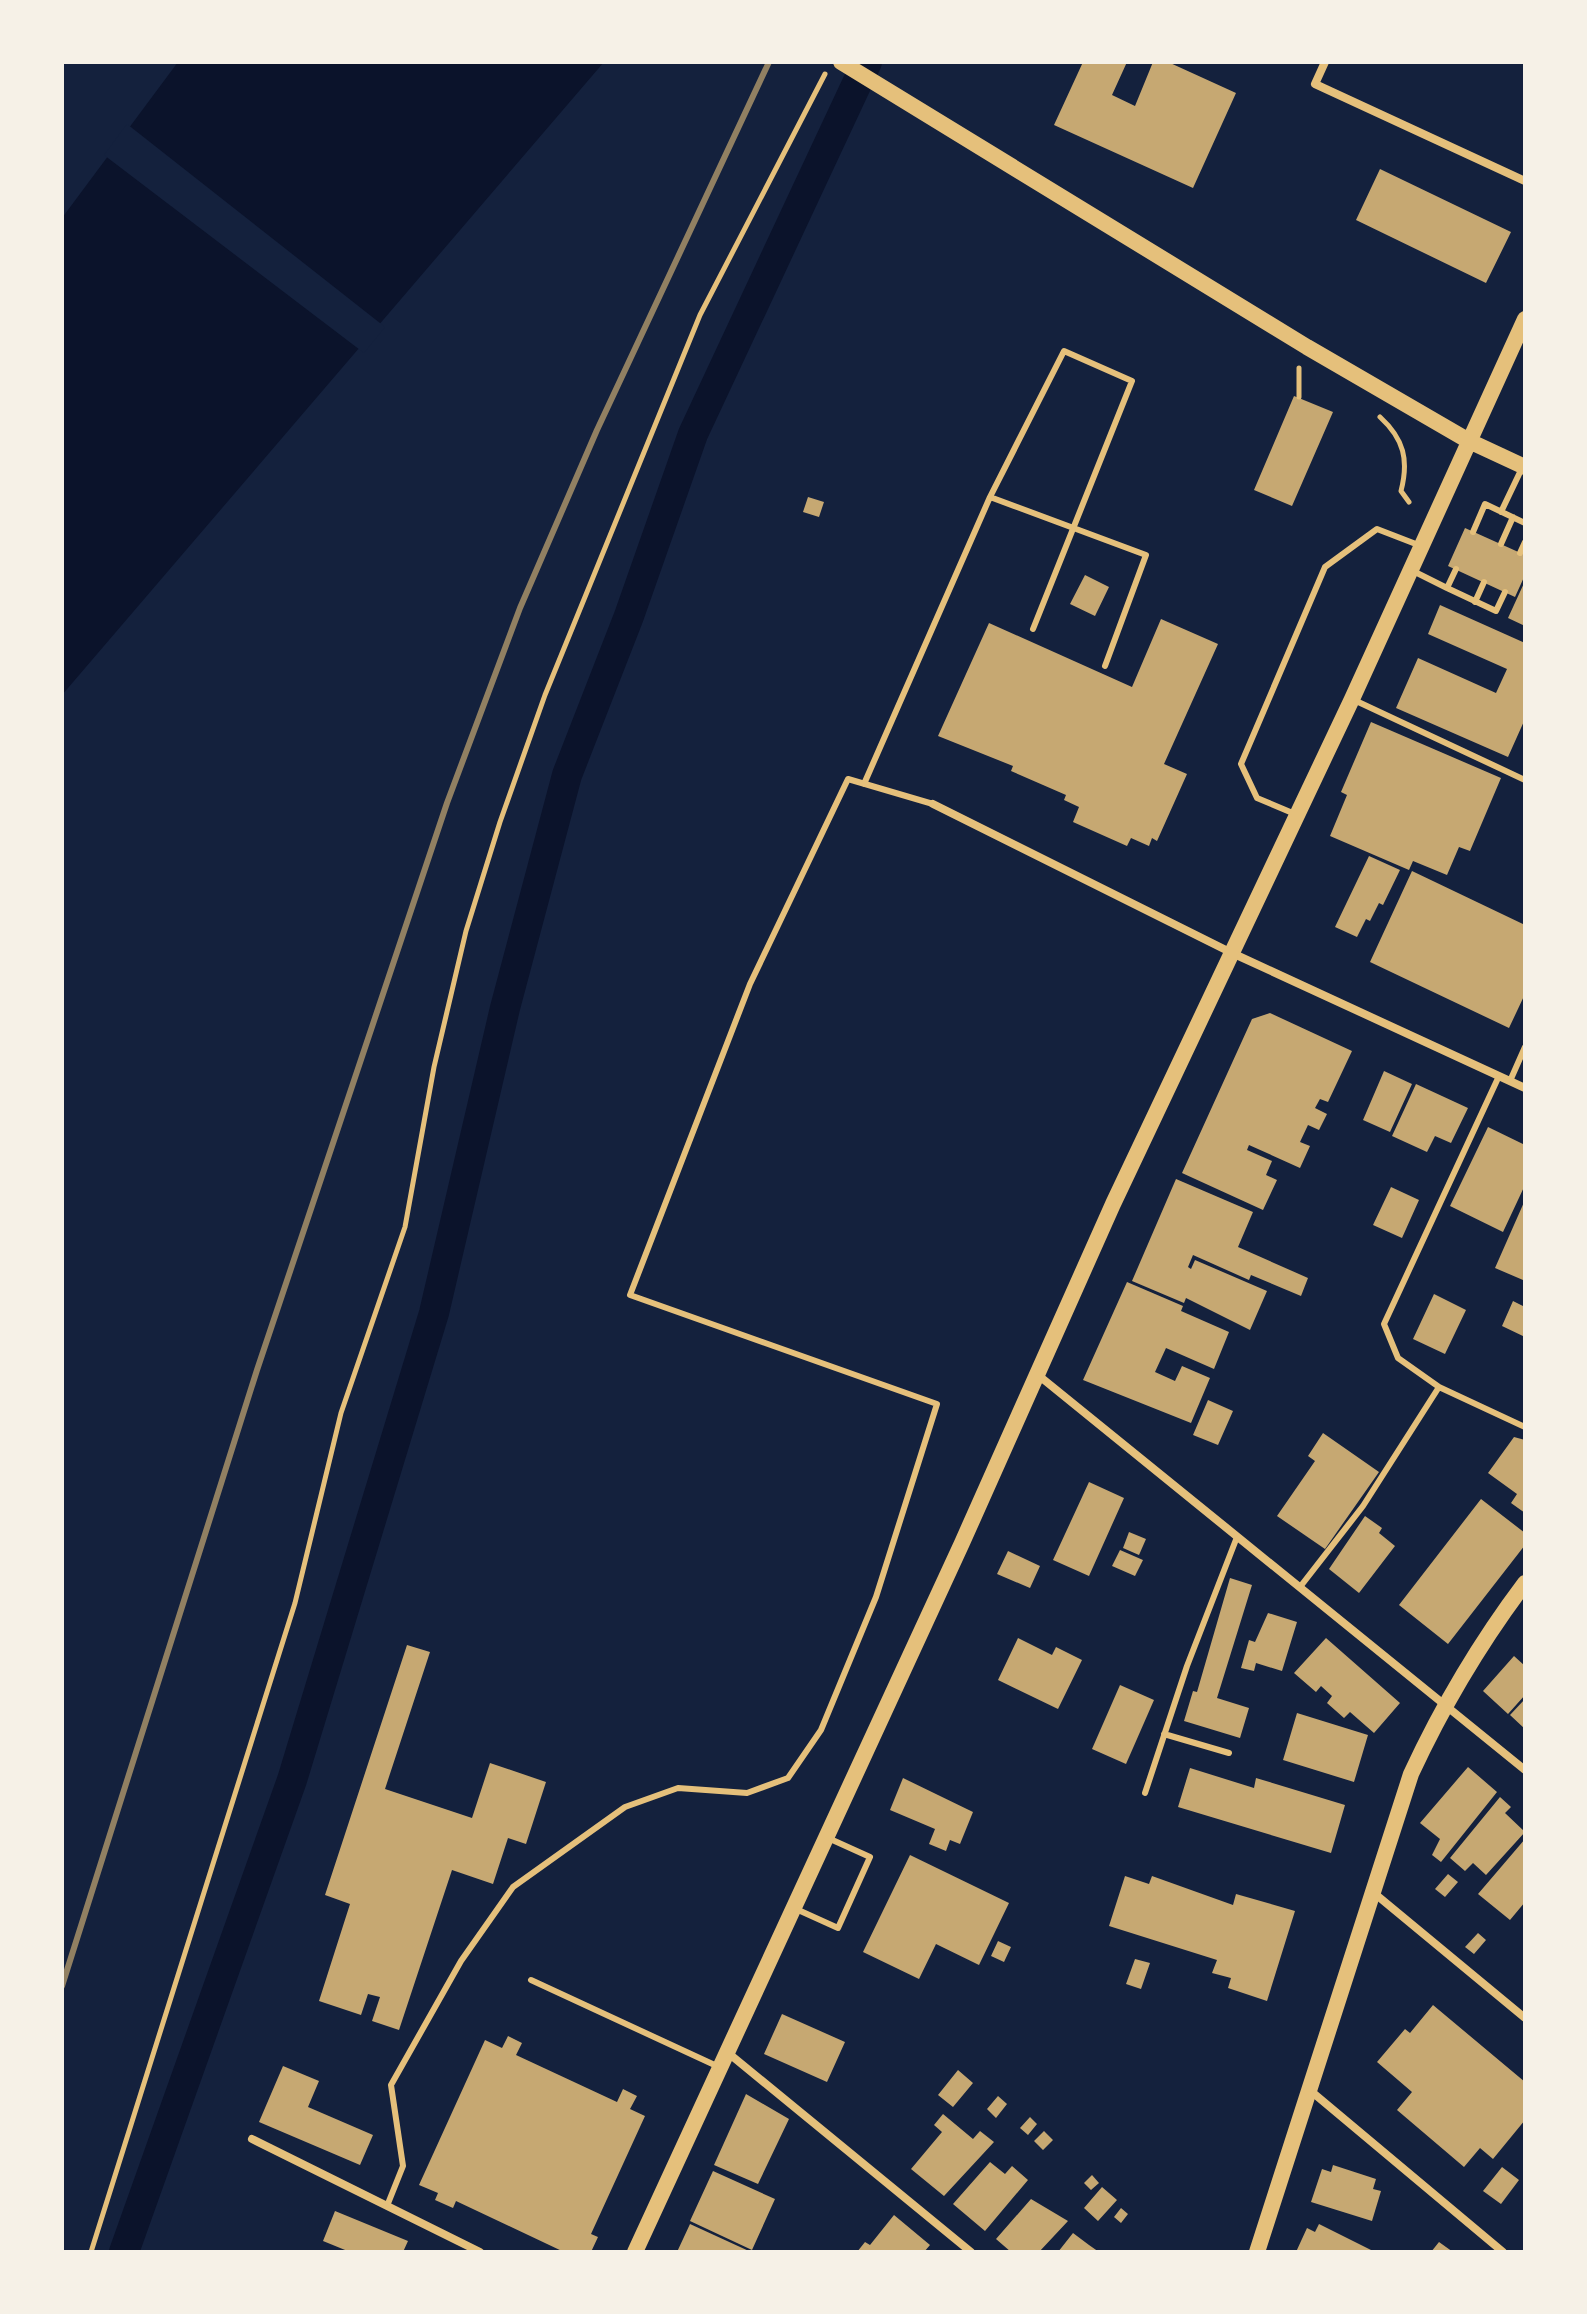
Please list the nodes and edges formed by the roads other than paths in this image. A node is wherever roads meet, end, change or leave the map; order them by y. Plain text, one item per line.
1 (841, 62) edge
2 (1325, 62) edge
3 (1525, 181) edge
4 (1525, 319) edge
5 (1469, 441) junction
6 (1524, 466) edge
7 (990, 497) junction
8 (1501, 512) junction
9 (1513, 517) junction
10 (1525, 523) edge
11 (1076, 526) junction
12 (1473, 532) dead end
13 (1525, 542) edge
14 (1501, 544) dead end
15 (1421, 546) junction
16 (1520, 553) dead end
17 (1456, 569) dead end
18 (1410, 570) junction
19 (1484, 582) dead end
20 (1447, 588) junction
21 (1505, 592) dead end
22 (1475, 602) junction
23 (1033, 629) dead end
24 (1105, 666) dead end
25 (1352, 699) junction
26 (1525, 780) edge
27 (864, 784) junction
28 (933, 804) joint
29 (1297, 814) junction
30 (1232, 953) junction
31 (1525, 1047) edge
32 (1499, 1076) junction
33 (1510, 1081) junction
34 (1525, 1088) edge
35 (1037, 1374) junction
36 (1439, 1387) junction
37 (1525, 1427) edge
38 (1237, 1537) junction
39 (1525, 1583) edge
40 (1300, 1587) junction
41 (1444, 1703) junction
42 (1164, 1734) junction
43 (1229, 1753) dead end
44 (1525, 1770) edge
45 (1145, 1793) dead end
46 (826, 1837) junction
47 (1374, 1893) junction
48 (793, 1907) junction
49 (531, 1980) dead end
50 (1525, 2018) edge
51 (726, 2051) junction
52 (719, 2067) junction
53 (1312, 2092) junction
54 (252, 2139) dead end
55 (387, 2206) junction
56 (959, 2248) edge
57 (480, 2252) edge
58 (635, 2252) edge
59 (971, 2252) edge
60 (1257, 2252) edge
61 (1503, 2252) edge

1 - 5 main road
2 - 3 street
4 - 5 main road
5 - 6 main road
5 - 15 main road
6 - 8 lane
7 - 11 lane
7 - 11 lane
7 - 27 lane
8 - 9 lane
8 - 12 lane
9 - 10 lane
9 - 14 lane
11 - 23 lane
11 - 24 lane
13 - 16 lane
15 - 18 main road
15 - 29 lane
17 - 20 lane
18 - 20 lane
18 - 25 main road
19 - 22 lane
20 - 22 lane
21 - 22 lane
25 - 26 lane
25 - 29 main road
27 - 28 lane
27 - 55 lane
28 - 30 street
29 - 30 main road
30 - 32 street
30 - 35 main road
31 - 33 lane
32 - 33 street
32 - 36 lane
33 - 34 street
35 - 38 street
35 - 46 main road
36 - 37 lane
36 - 40 lane
38 - 40 street
38 - 42 lane
39 - 41 main road
40 - 41 street
41 - 44 street
41 - 47 main road
42 - 43 lane
42 - 45 lane
46 - 48 main road
46 - 48 lane
47 - 50 street
47 - 53 main road
48 - 51 main road
49 - 52 lane
51 - 52 main road
51 - 56 street
52 - 58 main road
53 - 60 main road
53 - 61 street
54 - 55 street
55 - 57 street
56 - 59 street

